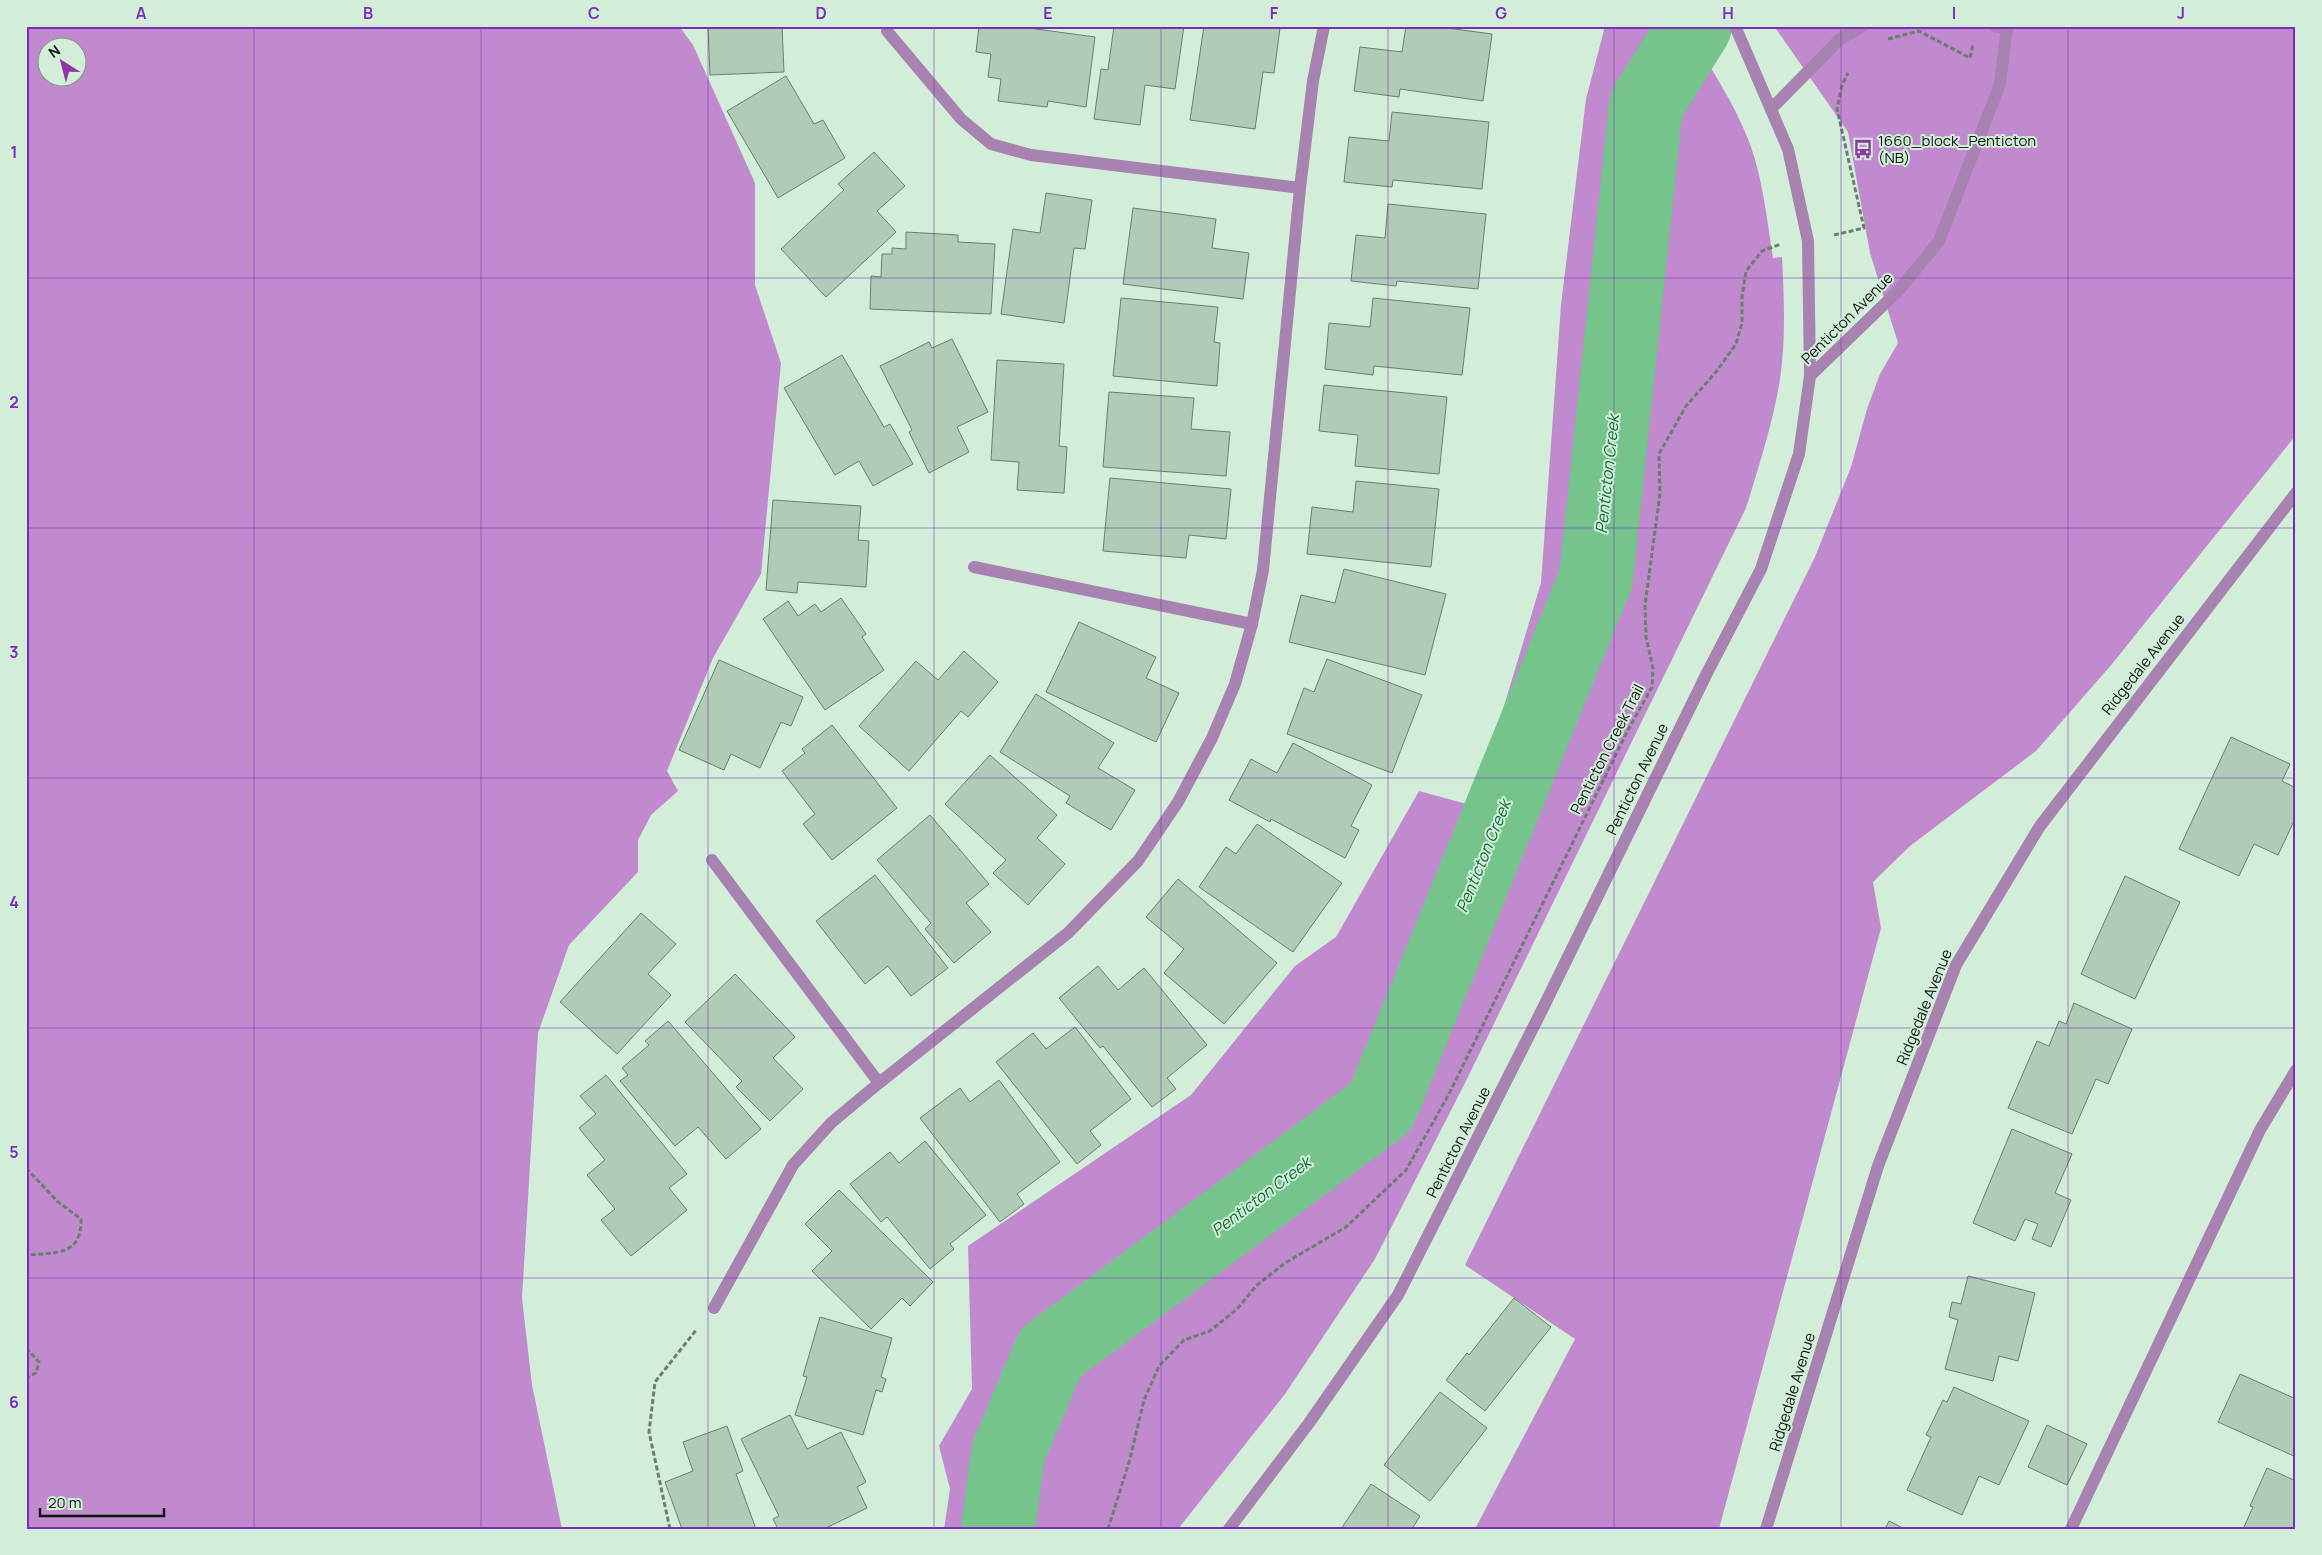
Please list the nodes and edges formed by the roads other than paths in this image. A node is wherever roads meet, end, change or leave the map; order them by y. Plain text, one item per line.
1 (1324, 26) edge
2 (1863, 26) edge
3 (1736, 27) edge
4 (2003, 27) edge
5 (887, 31) dead end
6 (1770, 109) junction
7 (1300, 188) junction
8 (1810, 376) junction
9 (2296, 493) edge
10 (974, 566) dead end
11 (1252, 624) junction
12 (712, 860) dead end
13 (2296, 1070) edge
14 (879, 1083) junction
15 (714, 1308) road end
16 (1229, 1529) edge
17 (1766, 1529) edge
18 (2071, 1529) edge

1 - 7 street
2 - 6 street
3 - 6 street
4 - 8 street, Penticton Avenue
5 - 7 street
6 - 8 street
7 - 11 street
8 - 16 street, Penticton Avenue
9 - 17 street, Ridgedale Avenue
10 - 11 street
11 - 14 street
12 - 14 street
13 - 18 street
14 - 15 street

